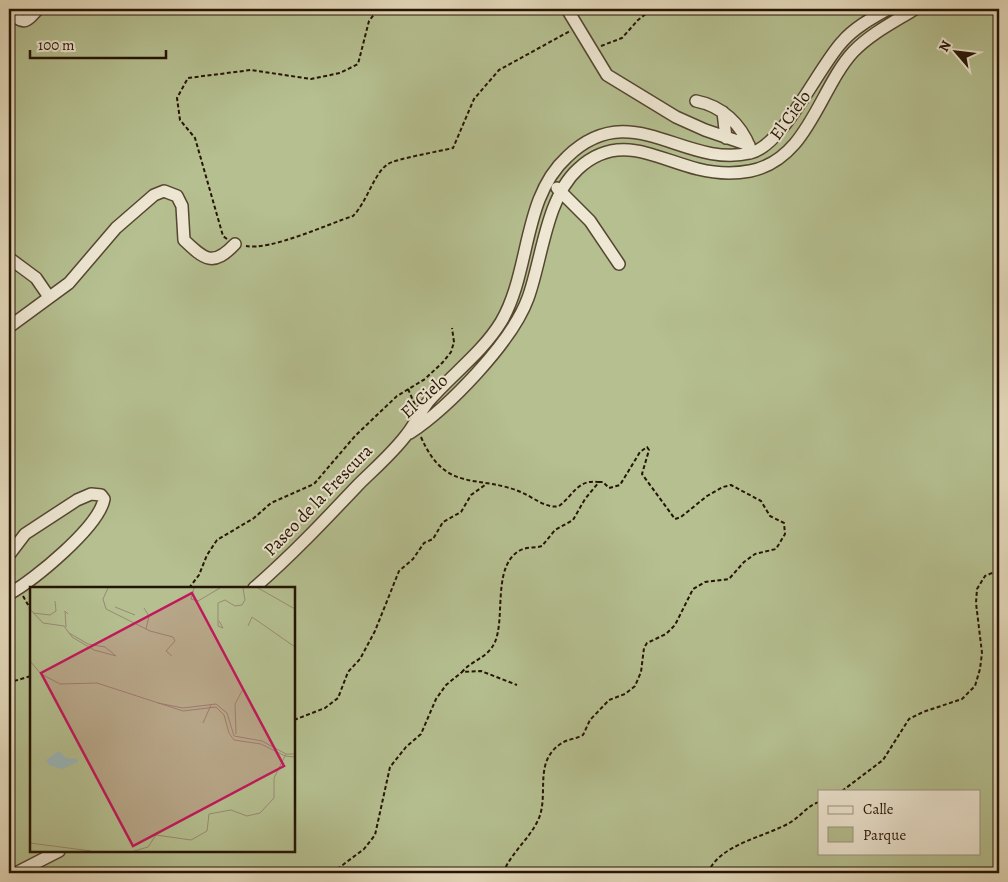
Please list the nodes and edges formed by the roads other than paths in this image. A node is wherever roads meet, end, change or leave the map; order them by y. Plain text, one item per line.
1 (38, 9) edge
2 (567, 9) edge
3 (888, 9) edge
4 (915, 9) edge
5 (9, 10) edge
6 (696, 101) dead end
7 (723, 112) junction
8 (726, 138) junction
9 (751, 149) junction
10 (758, 168) junction
11 (548, 181) junction
12 (561, 192) junction
13 (235, 244) road end
14 (9, 258) edge
15 (619, 264) dead end
16 (49, 297) junction
17 (9, 327) edge
18 (420, 421) junction
19 (406, 435) joint
20 (9, 555) edge
21 (255, 587) edge
22 (9, 594) edge
23 (57, 852) edge
24 (16, 873) edge

1 - 5 street
2 - 8 street
3 - 9 street, El Cielo
4 - 10 street, El Cielo
6 - 7 street
7 - 8 street
7 - 9 street
8 - 9 street
9 - 10 street
9 - 11 street, El Cielo
10 - 12 street, El Cielo
11 - 12 street
11 - 18 street, El Cielo
12 - 15 street
12 - 18 street, El Cielo
13 - 16 street
14 - 16 street
16 - 17 street
18 - 19 street, El Cielo
19 - 21 street, Paseo de la Frescura
20 - 22 street
23 - 24 street

